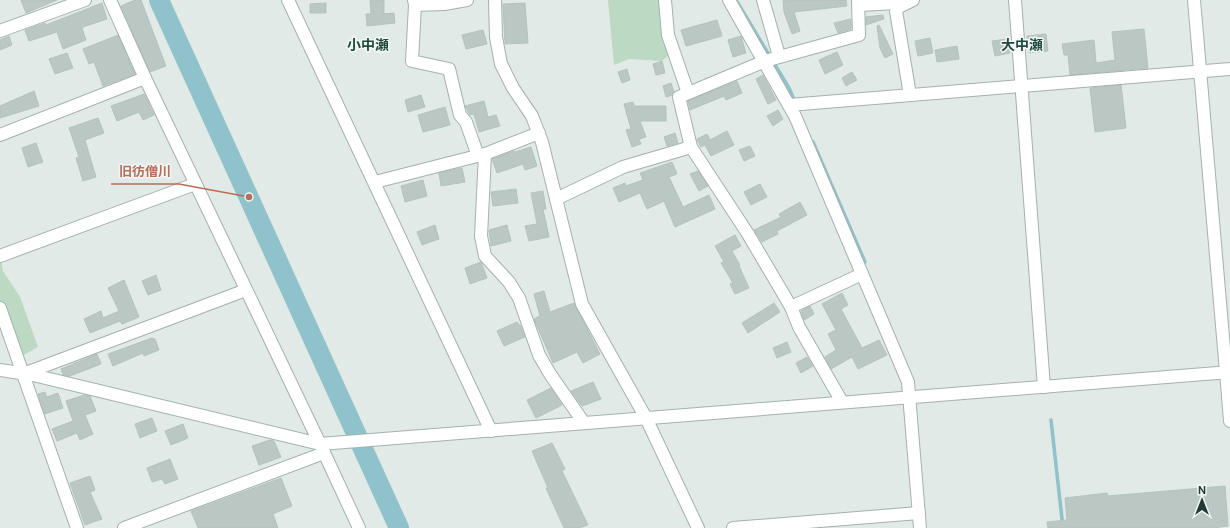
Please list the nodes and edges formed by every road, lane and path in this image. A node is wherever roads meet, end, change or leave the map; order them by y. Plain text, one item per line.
1 (85, 0) edge
2 (110, 0) edge
3 (288, 0) edge
4 (467, 0) edge
5 (495, 0) edge
6 (665, 0) edge
7 (729, 0) edge
8 (763, 0) edge
9 (913, 0) edge
10 (1015, 0) edge
11 (1194, 0) edge
12 (414, 2) edge
13 (859, 2) edge
14 (899, 7) junction
15 (0, 31) edge
16 (779, 56) junction
17 (764, 61) junction
18 (1230, 69) edge
19 (1200, 72) junction
20 (145, 78) junction
21 (1023, 86) junction
22 (688, 93) junction
23 (910, 95) junction
24 (789, 105) junction
25 (539, 134) junction
26 (0, 135) edge
27 (691, 147) junction
28 (481, 155) junction
29 (375, 182) junction
30 (195, 184) junction
31 (556, 199) junction
32 (0, 256) edge
33 (862, 274) junction
34 (246, 290) junction
35 (791, 307) junction
36 (0, 308) edge
37 (0, 370) edge
38 (1228, 372) edge
39 (23, 374) junction
40 (1044, 387) junction
41 (909, 396) junction
42 (842, 402) junction
43 (646, 418) junction
44 (1230, 420) edge
45 (584, 423) junction
46 (491, 431) junction
47 (322, 448) junction
48 (919, 513) junction
49 (77, 528) edge
50 (124, 528) edge
51 (359, 528) edge
52 (698, 528) edge
53 (733, 528) edge
54 (920, 528) edge

1 - 15 street
2 - 20 street
3 - 29 street
4 - 12 street
5 - 25 street
6 - 22 street
7 - 17 street
8 - 16 street
9 - 14 street
10 - 21 street
11 - 19 street
12 - 28 street
13 - 14 street
13 - 16 street
14 - 23 street
16 - 17 street
17 - 22 street
17 - 24 street
18 - 19 street
19 - 21 street
19 - 38 street
20 - 26 street
20 - 30 street
21 - 23 street
21 - 40 street
22 - 27 street
23 - 24 street
24 - 33 street
25 - 28 street
25 - 31 street
27 - 31 street
27 - 35 street
28 - 29 street
28 - 45 street
29 - 46 street
30 - 32 street
30 - 34 street
31 - 43 street
33 - 35 street
33 - 41 street
34 - 39 street
34 - 47 street
35 - 42 street
36 - 39 street
37 - 39 street
38 - 40 street
38 - 44 street
39 - 47 street
39 - 49 street
40 - 41 street
41 - 42 street
41 - 48 street
42 - 43 street
43 - 45 street
43 - 52 street
45 - 46 street
46 - 47 street
47 - 50 street
47 - 51 street
48 - 53 street
48 - 54 street

